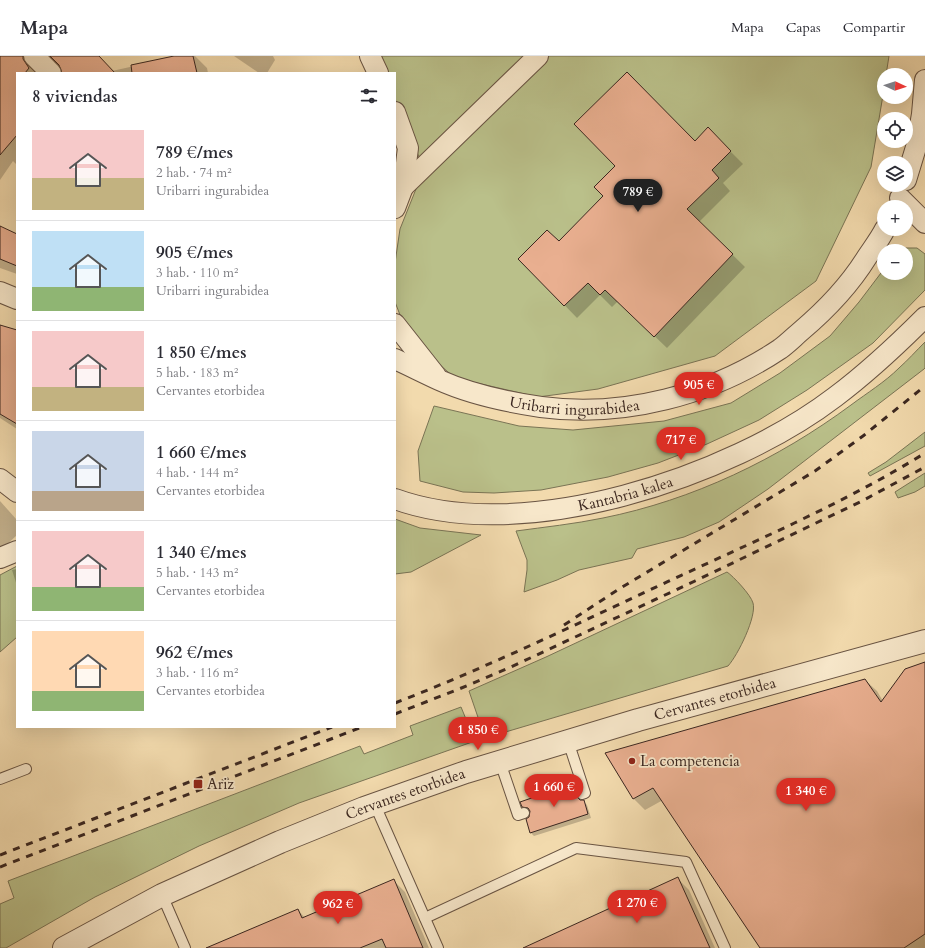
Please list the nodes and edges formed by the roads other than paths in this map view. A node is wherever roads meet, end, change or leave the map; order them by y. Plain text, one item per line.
1 (34, 56) edge
2 (370, 56) edge
3 (538, 56) edge
4 (51, 72) edge
5 (378, 72) edge
6 (925, 80) edge
7 (396, 115) edge
8 (403, 187) junction
9 (902, 193) edge
10 (396, 205) edge
11 (925, 223) edge
12 (881, 236) edge
13 (0, 292) edge
14 (16, 298) edge
15 (925, 317) edge
16 (396, 325) edge
17 (396, 359) edge
18 (440, 380) junction
19 (0, 478) edge
20 (16, 491) edge
21 (396, 499) edge
22 (16, 551) edge
23 (0, 558) edge
24 (925, 641) edge
25 (568, 741) junction
26 (500, 762) junction
27 (26, 769) dead end
28 (0, 779) edge
29 (583, 794) dead end
30 (375, 805) junction
31 (524, 813) dead end
32 (162, 895) junction
33 (425, 918) junction
34 (64, 948) edge
35 (185, 948) edge
36 (438, 948) edge
37 (725, 948) edge

1 - 4 street
2 - 5 street
3 - 8 street
6 - 9 street
7 - 8 street
8 - 10 street
9 - 11 street
12 - 18 street, Uribarri ingurabidea
13 - 14 street
15 - 21 street, Kantabria kalea
16 - 18 street
17 - 18 street, Uribarri ingurabidea
19 - 20 street
22 - 23 street
24 - 25 street, Cervantes etorbidea
25 - 26 street, Cervantes etorbidea
25 - 29 lane
26 - 30 street, Cervantes etorbidea
26 - 31 lane
27 - 28 lane
30 - 32 street, Cervantes etorbidea
30 - 33 lane
32 - 34 street, Cervantes etorbidea
32 - 35 lane
33 - 36 lane
33 - 37 lane

